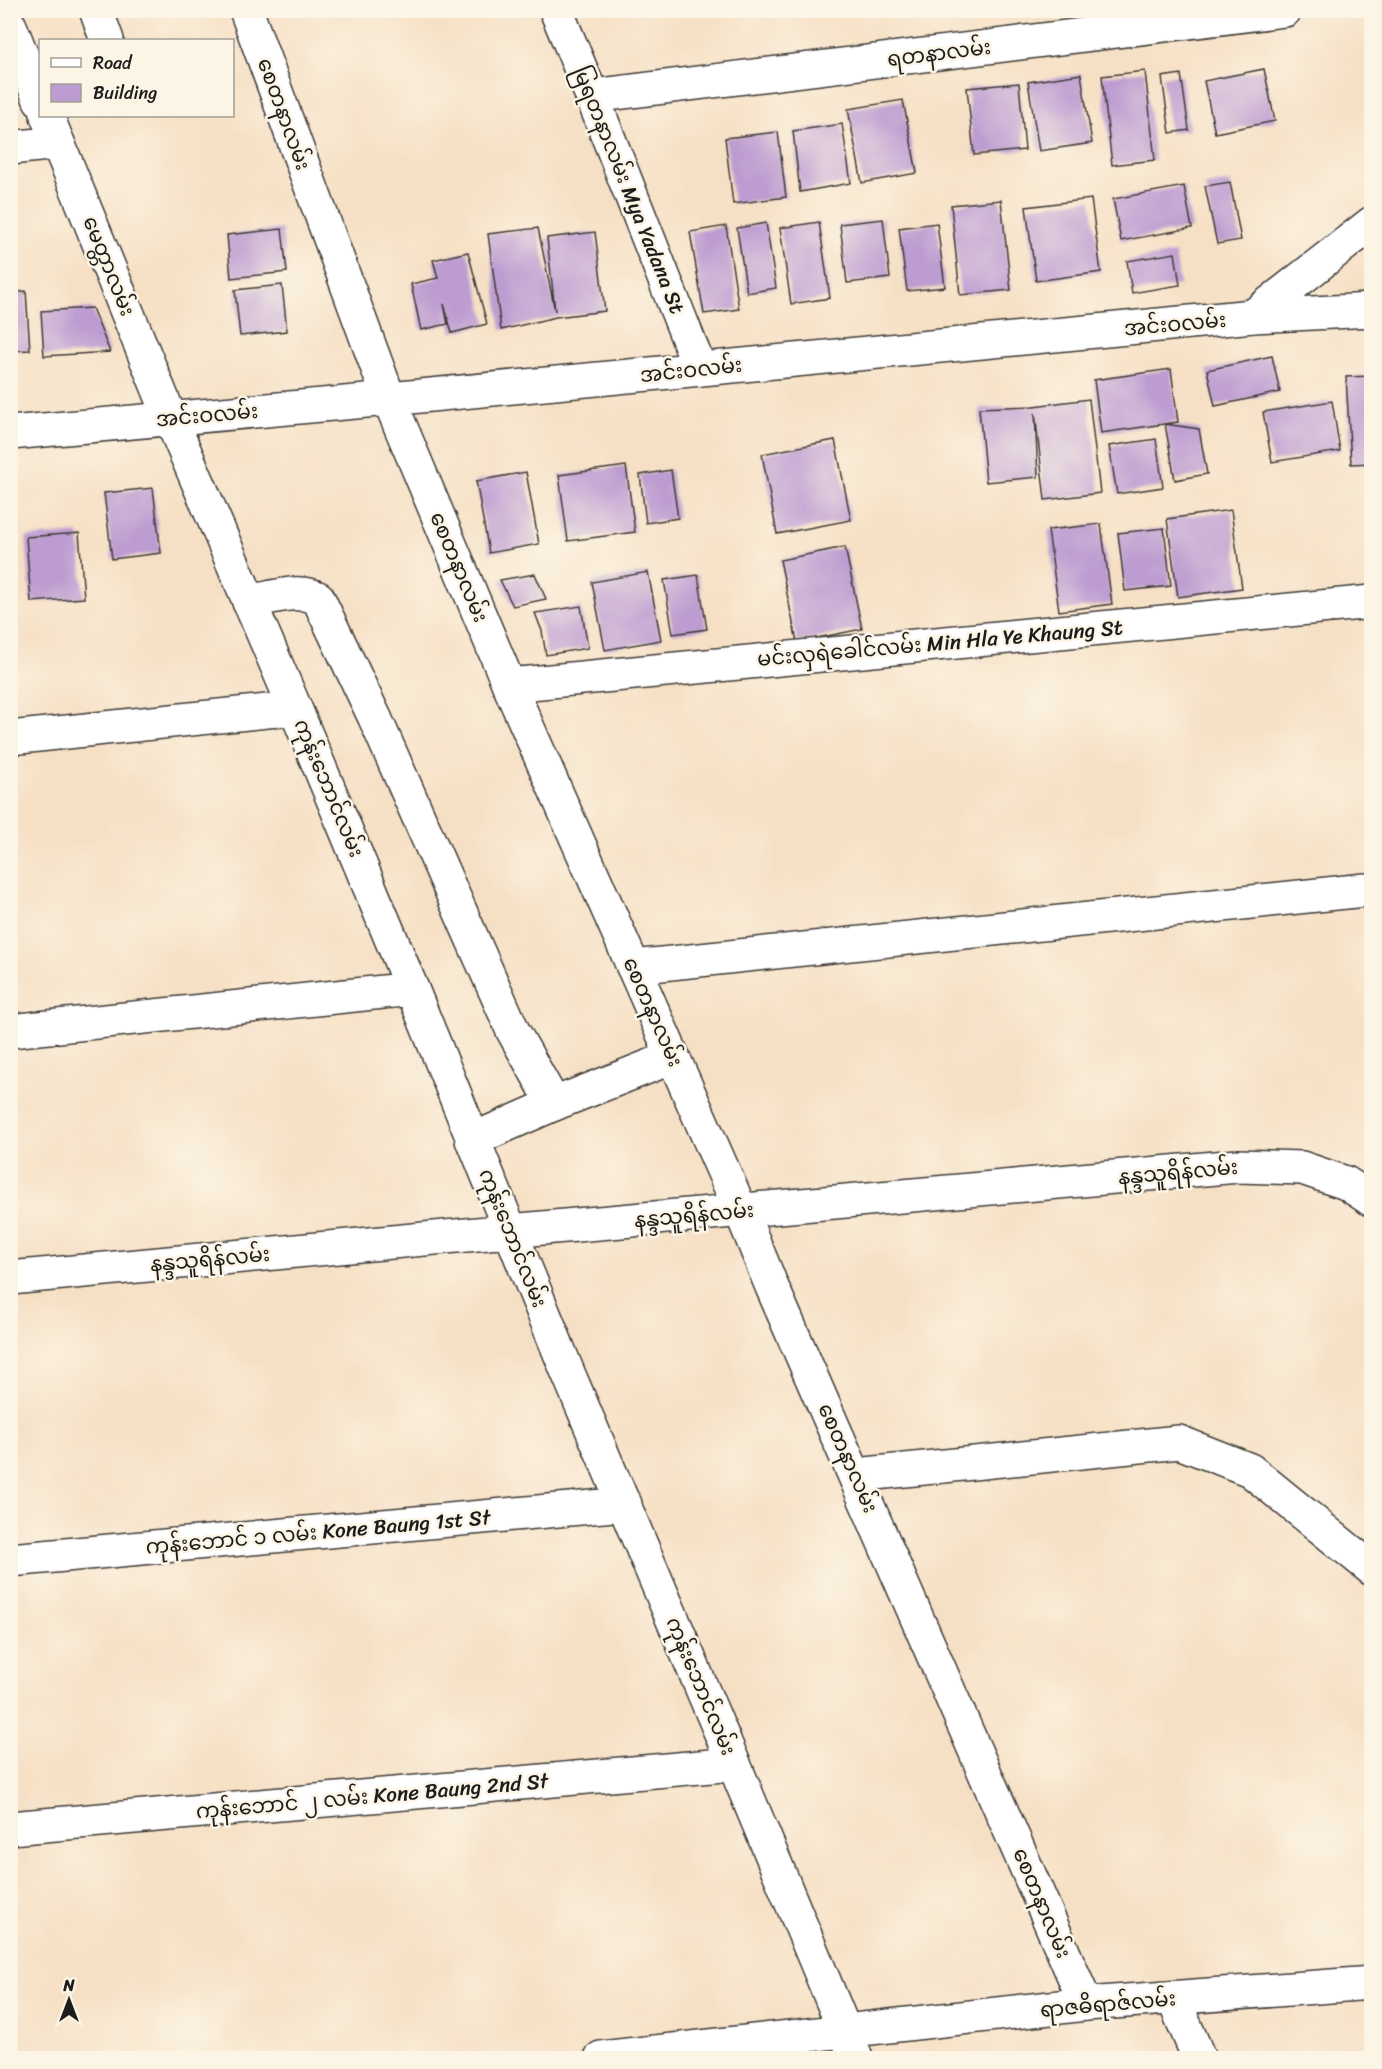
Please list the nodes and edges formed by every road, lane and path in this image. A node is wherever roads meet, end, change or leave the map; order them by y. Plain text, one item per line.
1 (96, 10) edge
2 (246, 10) edge
3 (556, 10) edge
4 (1266, 12) edge
5 (10, 26) edge
6 (107, 39) edge
7 (38, 88) edge
8 (592, 96) junction
9 (53, 130) edge
10 (10, 148) edge
11 (1371, 223) edge
12 (1371, 310) edge
13 (1252, 316) junction
14 (700, 369) junction
15 (389, 399) junction
16 (170, 417) junction
17 (10, 433) edge
18 (249, 602) junction
19 (1371, 602) edge
20 (509, 684) junction
21 (296, 708) junction
22 (10, 738) edge
23 (1371, 892) edge
24 (633, 967) junction
25 (412, 989) junction
26 (10, 1031) edge
27 (673, 1057) junction
28 (554, 1104) junction
29 (472, 1140) junction
30 (1371, 1200) edge
31 (741, 1211) junction
32 (509, 1231) junction
33 (10, 1278) edge
34 (856, 1475) junction
35 (625, 1504) junction
36 (10, 1560) edge
37 (1371, 1569) edge
38 (734, 1764) junction
39 (10, 1828) edge
40 (1371, 1983) edge
41 (1173, 1998) junction
42 (1086, 2004) junction
43 (851, 2045) edge
44 (601, 2058) edge
45 (1199, 2058) edge

1 - 6 street
2 - 15 street, စေတနာလမ်း
3 - 8 street, မြရတနာလမ်း Mya Yadana St
4 - 8 street, ရတနာလမ်း
5 - 7 street
8 - 14 street, မြရတနာလမ်း Mya Yadana St
9 - 10 street
9 - 16 street, မေတ္တာလမ်း
11 - 13 street
12 - 13 street, အင်းဝလမ်း
13 - 14 street, အင်းဝလမ်း
14 - 15 street, အင်းဝလမ်း
15 - 16 street, အင်းဝလမ်း
15 - 20 street, စေတနာလမ်း
16 - 17 street, အင်းဝလမ်း
16 - 18 street, ကုန်းဘောင်လမ်း
18 - 21 street, ကုန်းဘောင်လမ်း
18 - 28 street
19 - 20 street, မင်းလှရဲခေါင်လမ်း Min Hla Ye Khaung St
20 - 24 street, စေတနာလမ်း
21 - 22 street
21 - 25 street, ကုန်းဘောင်လမ်း
23 - 24 street
24 - 27 street, စေတနာလမ်း
25 - 26 street
25 - 29 street, ကုန်းဘောင်လမ်း
27 - 28 street
27 - 31 street, စေတနာလမ်း
28 - 29 street
29 - 32 street, ကုန်းဘောင်လမ်း
30 - 31 street, နန္ဒသူရိန်လမ်း
31 - 32 street, နန္ဒသူရိန်လမ်း
31 - 34 street, စေတနာလမ်း
32 - 33 street, နန္ဒသူရိန်လမ်း
32 - 35 street, ကုန်းဘောင်လမ်း
34 - 37 street
34 - 42 street, စေတနာလမ်း
35 - 36 street, ကုန်းဘောင် ၁ လမ်း Kone Baung 1st St
35 - 38 street, ကုန်းဘောင်လမ်း
38 - 39 street, ကုန်းဘောင် ၂ လမ်း Kone Baung 2nd St
38 - 43 street, ကုန်းဘောင်လမ်း
40 - 41 street, ရာဇဓိရာဇ်လမ်း
41 - 42 street, ရာဇဓိရာဇ်လမ်း
41 - 45 street
42 - 43 street, ရာဇဓိရာဇ်လမ်း
43 - 44 street, ရာဇဓိရာဇ်လမ်း

